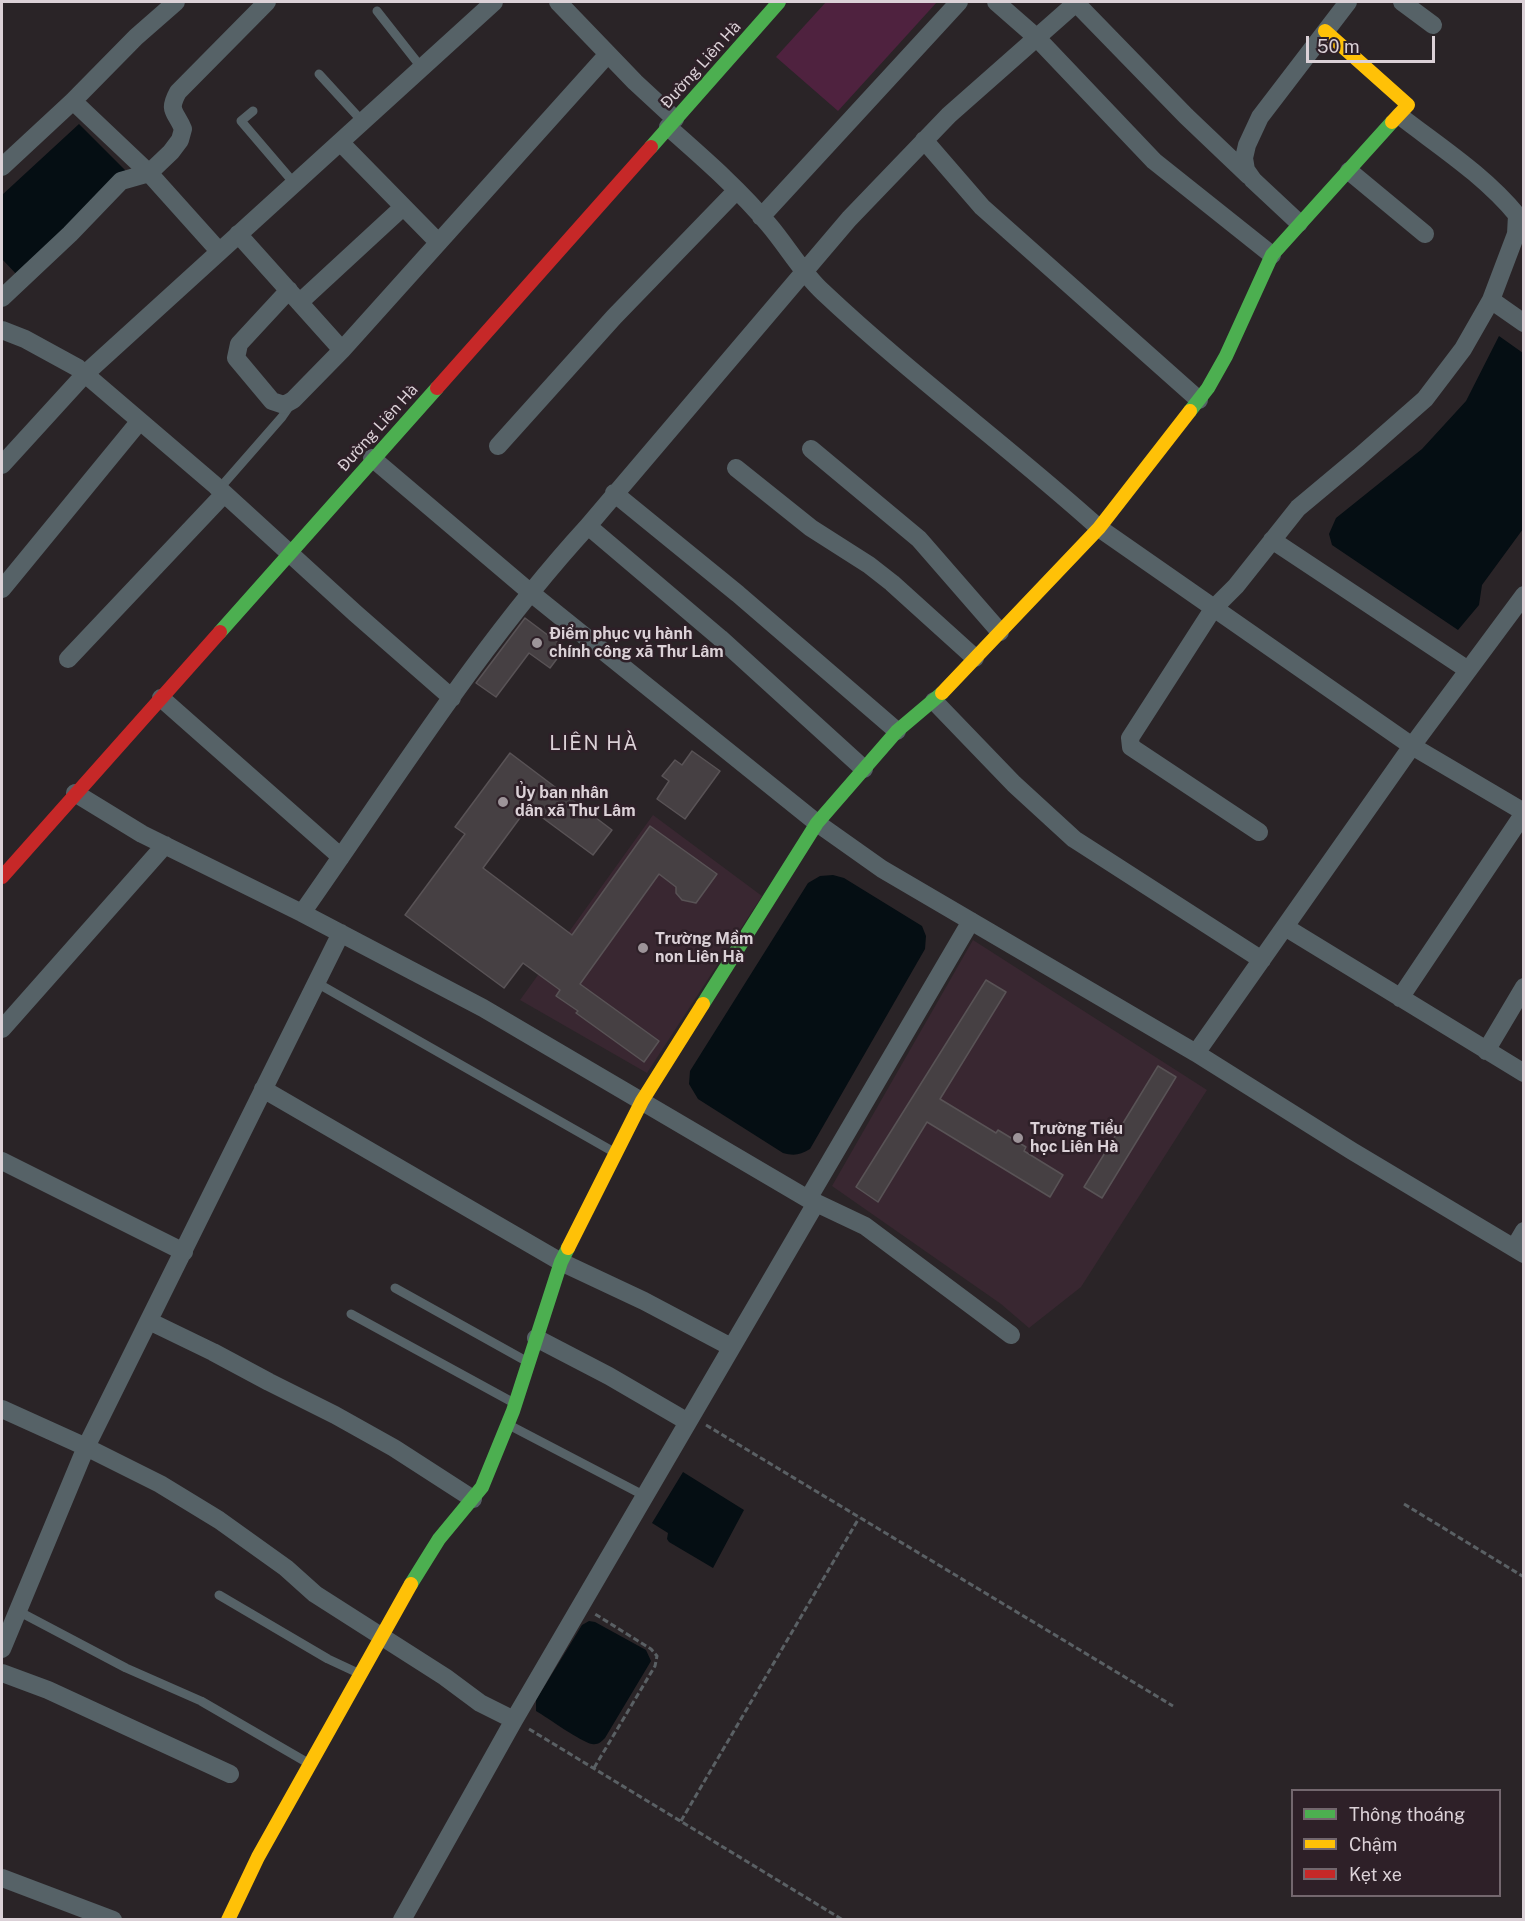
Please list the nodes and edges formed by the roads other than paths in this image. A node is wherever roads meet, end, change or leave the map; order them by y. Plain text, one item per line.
1 (176, 2) edge
2 (267, 2) edge
3 (558, 2) edge
4 (779, 2) edge
5 (959, 2) edge
6 (996, 2) edge
7 (1077, 2) edge
8 (1348, 2) edge
9 (1402, 2) edge
10 (490, 3) edge
11 (377, 11) dead end
12 (1433, 26) dead end
13 (1325, 31) junction
14 (1036, 37) junction
15 (608, 54) junction
16 (422, 67) junction
17 (319, 74) dead end
18 (73, 101) junction
19 (253, 111) dead end
20 (1400, 116) junction
21 (362, 121) junction
22 (672, 123) junction
23 (924, 140) junction
24 (339, 142) junction
25 (2, 167) edge
26 (1349, 171) junction
27 (149, 173) junction
28 (1253, 180) junction
29 (294, 183) junction
30 (736, 191) junction
31 (403, 207) junction
32 (761, 217) junction
33 (1299, 223) junction
34 (238, 234) junction
35 (1425, 234) dead end
36 (438, 242) junction
37 (219, 251) junction
38 (1272, 255) junction
39 (805, 271) junction
40 (295, 296) junction
41 (2, 297) edge
42 (1491, 300) junction
43 (1524, 323) edge
44 (2, 330) edge
45 (342, 350) junction
46 (85, 374) junction
47 (293, 400) junction
48 (1199, 400) junction
49 (139, 422) junction
50 (498, 446) dead end
51 (811, 449) dead end
52 (372, 459) junction
53 (2, 465) edge
54 (736, 468) dead end
55 (222, 492) junction
56 (614, 493) junction
57 (588, 526) junction
58 (1099, 528) junction
59 (1272, 540) junction
60 (289, 553) junction
61 (2, 589) edge
62 (531, 593) junction
63 (1524, 595) edge
64 (1214, 609) junction
65 (1000, 632) junction
66 (975, 658) junction
67 (68, 659) dead end
68 (1468, 670) junction
69 (161, 698) junction
70 (452, 698) junction
71 (934, 701) junction
72 (897, 731) junction
73 (1412, 746) junction
74 (864, 769) junction
75 (75, 793) junction
76 (1524, 812) edge
77 (817, 823) junction
78 (1259, 832) dead end
79 (165, 845) junction
80 (341, 857) junction
81 (2, 877) edge
82 (302, 913) junction
83 (971, 921) junction
84 (1285, 927) junction
85 (341, 933) junction
86 (1262, 960) junction
87 (317, 983) junction
88 (1524, 987) edge
89 (1400, 998) junction
90 (2, 1029) edge
91 (1486, 1051) junction
92 (1196, 1053) junction
93 (1524, 1073) edge
94 (263, 1089) junction
95 (642, 1101) junction
96 (616, 1153) junction
97 (2, 1161) edge
98 (812, 1201) junction
99 (1524, 1232) edge
100 (1519, 1251) edge
101 (184, 1252) junction
102 (561, 1262) junction
103 (394, 1288) dead end
104 (351, 1314) dead end
105 (149, 1321) junction
106 (1011, 1335) dead end
107 (536, 1338) junction
108 (731, 1347) junction
109 (528, 1362) junction
110 (516, 1404) junction
111 (2, 1409) edge
112 (690, 1419) junction
113 (508, 1425) junction
114 (86, 1447) junction
115 (645, 1496) junction
116 (473, 1499) junction
117 (219, 1595) dead end
118 (18, 1611) junction
119 (381, 1636) junction
120 (2, 1649) edge
121 (2, 1673) edge
122 (360, 1674) junction
123 (514, 1720) junction
124 (310, 1764) junction
125 (230, 1774) dead end
126 (2, 1878) edge
127 (113, 1920) edge
128 (228, 1920) edge
129 (402, 1920) edge

1 - 18 street
2 - 27 street
3 - 15 street
4 - 22 street, Đường Liên Hà
5 - 32 street
6 - 14 street
7 - 14 street
7 - 28 street
8 - 13 street
9 - 12 street
10 - 16 street
11 - 16 lane
13 - 20 street
13 - 28 street
14 - 23 street
14 - 38 street
15 - 22 street
15 - 36 street
16 - 21 street
17 - 21 lane
18 - 25 street
18 - 27 street
19 - 29 lane
20 - 26 street
20 - 42 street
21 - 24 street
22 - 30 street
22 - 52 street, Đường Liên Hà
23 - 39 street
23 - 48 street
24 - 29 street
24 - 31 street
26 - 33 street
26 - 35 street
27 - 37 street
27 - 41 street
28 - 33 street
29 - 34 street
30 - 32 street
30 - 50 street
31 - 36 street
31 - 40 street
32 - 39 street
33 - 38 street
34 - 37 street
34 - 40 street
36 - 45 street
37 - 46 street
38 - 48 street
39 - 56 street
39 - 58 street
40 - 45 street
40 - 47 street
42 - 43 street
42 - 59 street
44 - 46 street
45 - 47 street
46 - 49 street
46 - 53 street
47 - 55 lane
48 - 58 street
49 - 55 street
49 - 61 street
51 - 65 street
52 - 60 street, Đường Liên Hà
52 - 62 street
54 - 66 street
55 - 60 street
55 - 67 street
56 - 57 street
56 - 72 street
57 - 62 street
57 - 74 street
58 - 64 street
58 - 65 street
59 - 64 street
59 - 68 street
60 - 69 street, Đường Liên Hà
60 - 70 street
62 - 70 street
62 - 77 street
63 - 68 street
64 - 73 street
64 - 78 street
65 - 66 street
66 - 71 street
68 - 73 street
69 - 75 street, Đường Liên Hà
69 - 80 street
70 - 80 street
71 - 72 street
71 - 86 street
72 - 74 street
73 - 76 street
73 - 84 street
74 - 77 street
75 - 79 street
75 - 81 street, Đường Liên Hà
76 - 89 street
77 - 83 street
77 - 95 street
79 - 82 street
79 - 90 street
80 - 82 street
82 - 85 street
83 - 92 street
83 - 98 street
84 - 86 street
84 - 89 street
85 - 87 street
85 - 95 street
86 - 92 street
87 - 94 street
87 - 96 lane
88 - 91 street
89 - 91 street
91 - 93 street
92 - 100 street
94 - 101 street
94 - 102 street
95 - 96 street
95 - 98 street
96 - 102 street
97 - 101 street
98 - 106 street
98 - 108 street
99 - 100 street
101 - 105 street
102 - 107 street
102 - 108 street
103 - 109 lane
104 - 110 lane
105 - 114 street
105 - 116 street
107 - 109 street
107 - 112 street
108 - 112 street
109 - 110 street
110 - 113 street
111 - 114 street
112 - 115 street
113 - 115 lane
113 - 116 street
114 - 118 street
114 - 119 street
115 - 123 street
116 - 119 street
117 - 122 lane
118 - 120 street
118 - 124 lane
119 - 122 street
119 - 123 street
121 - 125 street
122 - 124 street
123 - 129 street
124 - 128 street
126 - 127 street

